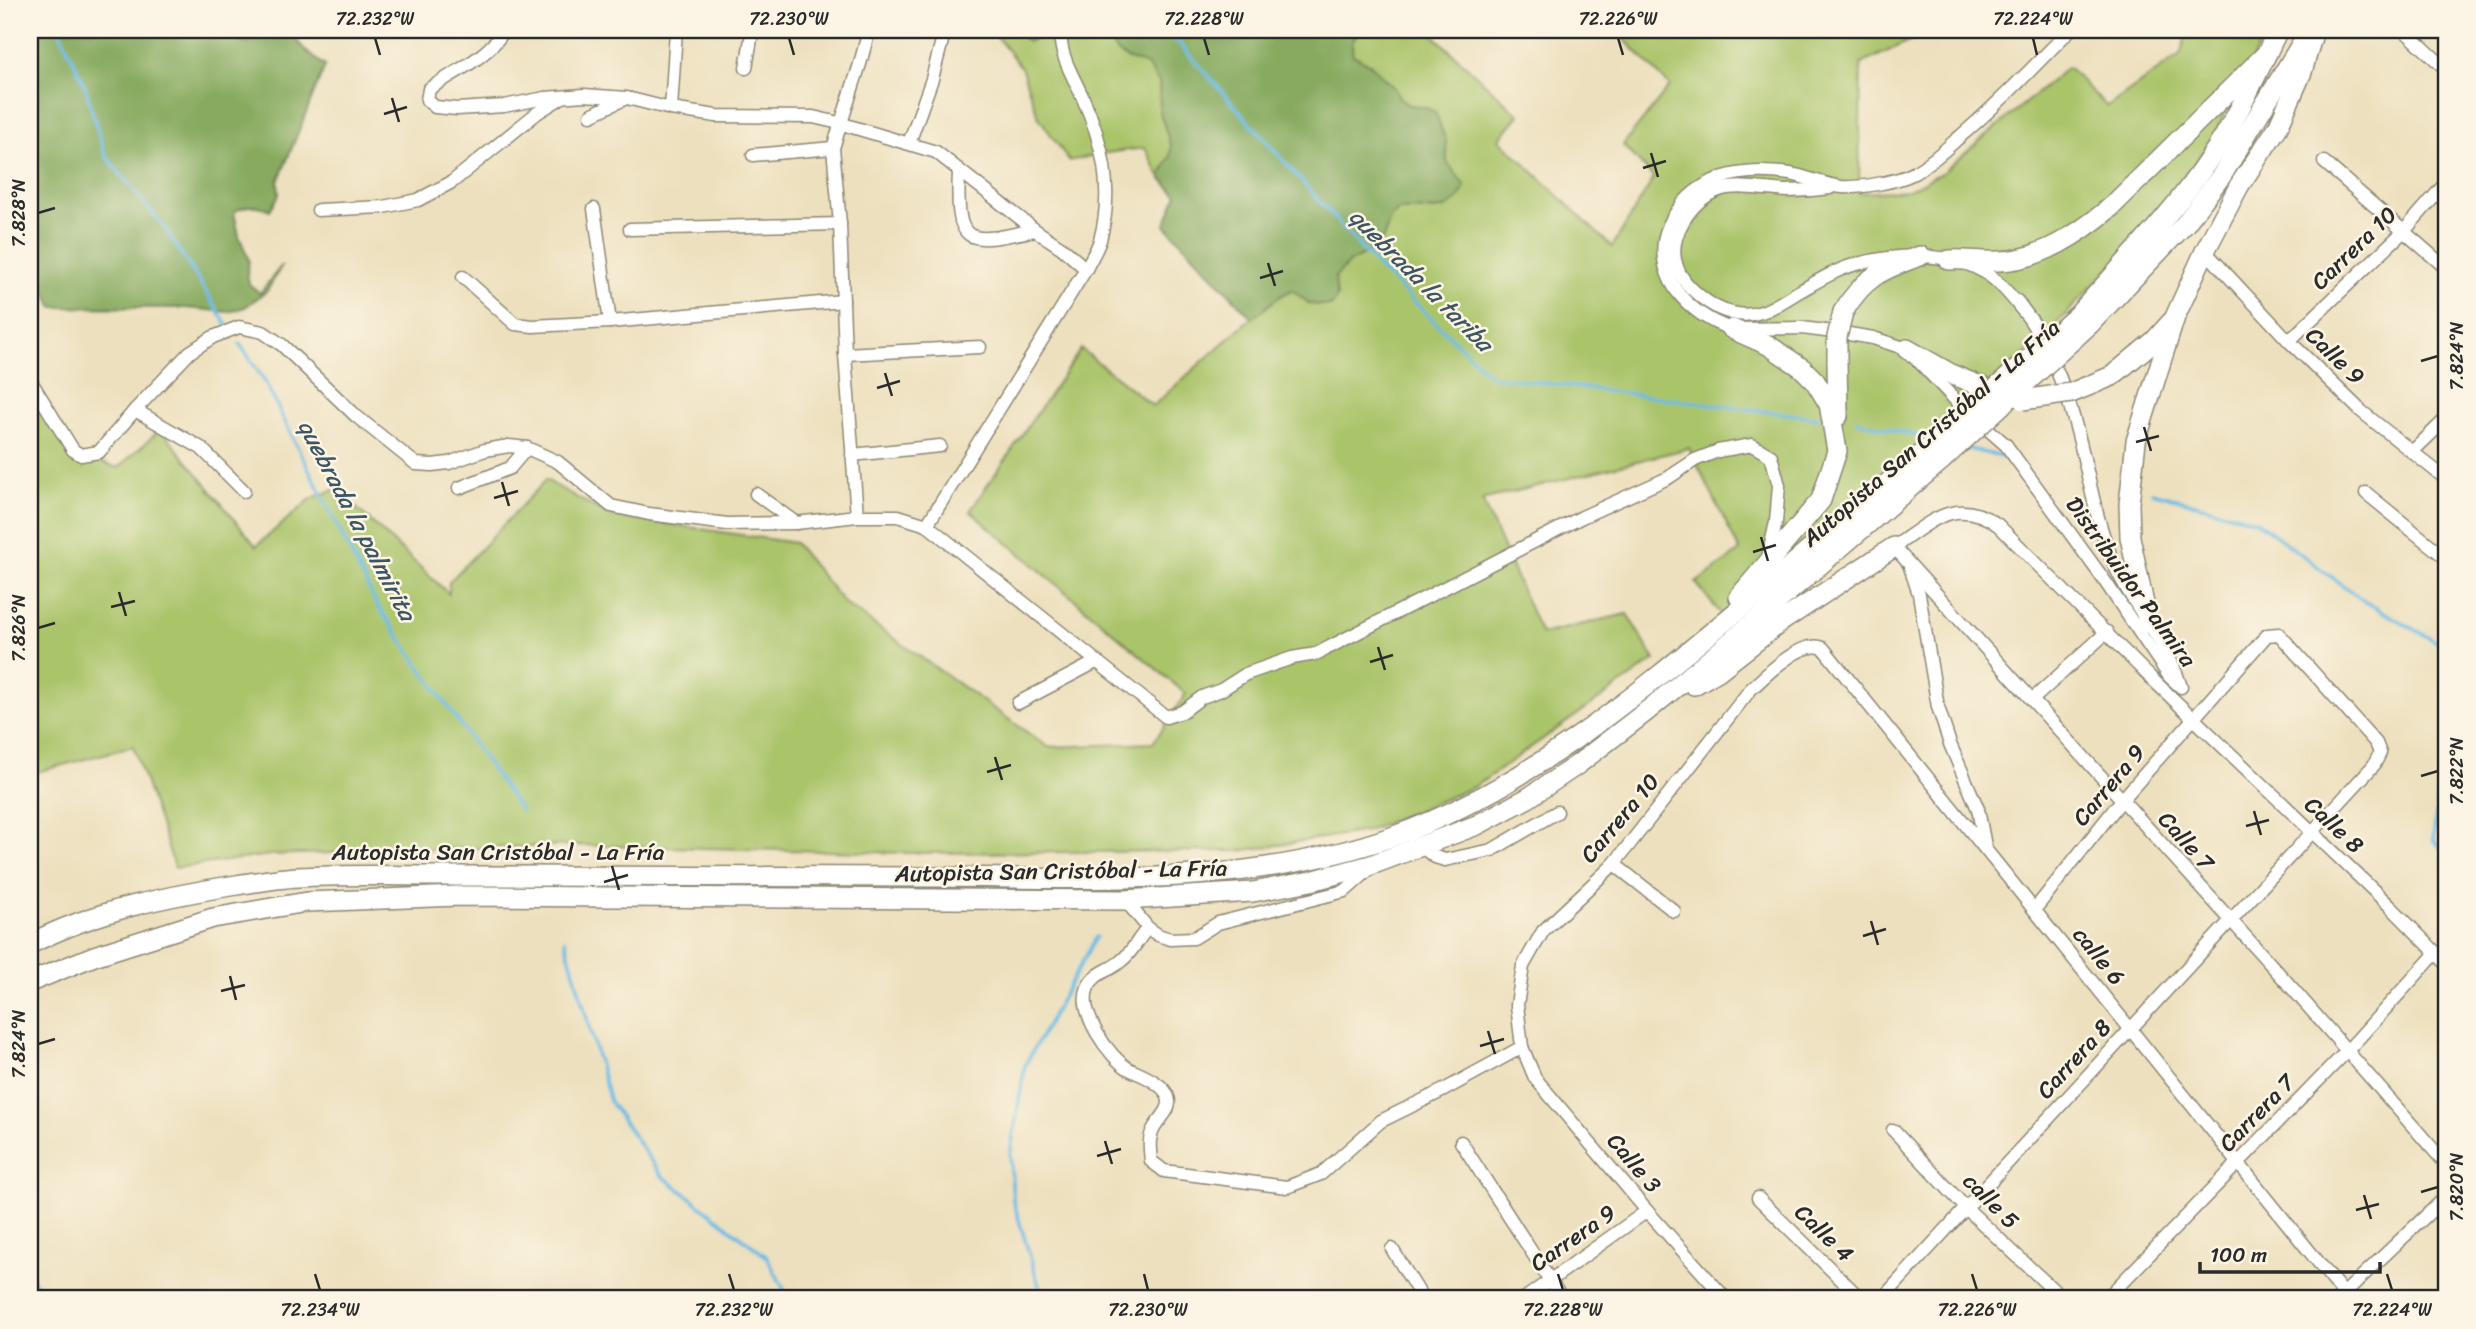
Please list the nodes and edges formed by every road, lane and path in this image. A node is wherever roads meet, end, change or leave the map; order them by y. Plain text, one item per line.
1 (504, 30) edge
2 (676, 30) edge
3 (750, 30) edge
4 (869, 30) edge
5 (1061, 30) edge
6 (2070, 30) edge
7 (2278, 30) edge
8 (2312, 30) edge
9 (2404, 30) edge
10 (944, 33) dead end
11 (2267, 52) junction
12 (746, 68) dead end
13 (2446, 69) edge
14 (565, 96) junction
15 (627, 98) junction
16 (671, 109) junction
17 (592, 115) dead end
18 (839, 123) junction
19 (909, 143) junction
20 (833, 148) junction
21 (752, 155) dead end
22 (2324, 162) dead end
23 (959, 170) junction
24 (2446, 183) edge
25 (1843, 187) junction
26 (594, 209) dead end
27 (318, 210) dead end
28 (840, 224) junction
29 (630, 229) dead end
30 (1035, 230) junction
31 (2405, 230) junction
32 (2205, 251) junction
33 (1920, 256) junction
34 (1950, 260) junction
35 (2446, 268) edge
36 (1086, 269) junction
37 (463, 277) dead end
38 (844, 301) junction
39 (2175, 317) junction
40 (2084, 319) junction
41 (610, 322) junction
42 (1732, 329) junction
43 (2289, 341) junction
44 (980, 347) dead end
45 (1907, 349) junction
46 (845, 354) junction
47 (30, 380) edge
48 (135, 410) junction
49 (2446, 419) edge
50 (940, 446) dead end
51 (527, 448) junction
52 (1837, 451) junction
53 (2412, 452) junction
54 (1937, 453) junction
55 (852, 455) junction
56 (2446, 479) edge
57 (459, 488) dead end
58 (244, 491) dead end
59 (2366, 493) dead end
60 (757, 494) dead end
61 (857, 516) junction
62 (796, 523) junction
63 (927, 524) junction
64 (1894, 547) junction
65 (2446, 558) edge
66 (1909, 564) junction
67 (1766, 566) junction
68 (2148, 623) junction
69 (2106, 632) junction
70 (1811, 646) joint
71 (1688, 652) junction
72 (1096, 662) junction
73 (2180, 687) junction
74 (2033, 699) junction
75 (1018, 704) dead end
76 (2180, 705) junction
77 (1647, 711) junction
78 (2194, 718) junction
79 (2380, 753) joint
80 (2121, 801) junction
81 (1557, 812) dead end
82 (2311, 833) junction
83 (1422, 847) junction
84 (1986, 848) junction
85 (1376, 863) junction
86 (1614, 864) junction
87 (1125, 900) junction
88 (2035, 909) junction
89 (1674, 911) dead end
90 (2230, 921) junction
91 (1148, 928) junction
92 (30, 944) edge
93 (2443, 958) edge
94 (30, 982) edge
95 (2130, 1028) junction
96 (1522, 1047) junction
97 (2347, 1051) junction
98 (1893, 1130) dead end
99 (1461, 1142) dead end
100 (2239, 1162) junction
101 (2446, 1164) edge
102 (2446, 1197) edge
103 (1758, 1198) dead end
104 (1966, 1208) junction
105 (1647, 1211) junction
106 (1392, 1248) dead end
107 (1549, 1280) junction
108 (2343, 1297) edge
109 (1423, 1299) edge
110 (1524, 1299) edge
111 (1562, 1299) edge
112 (1726, 1299) edge
113 (1861, 1299) edge
114 (1882, 1299) edge
115 (2063, 1299) edge
116 (2106, 1299) edge

1 - 14 street
2 - 16 street
3 - 12 street
4 - 18 street
5 - 36 street
6 - 25 street, Distribuidor Palmira
7 - 11 highway, Autopista San Cristóbal - La Fría
8 - 32 highway
8 - 40 highway, Autopista San Cristóbal - La Fría
9 - 13 street
10 - 19 street
11 - 34 highway
11 - 40 highway, Autopista San Cristóbal - La Fría
14 - 15 street
14 - 27 street
15 - 16 street
15 - 17 street
16 - 18 street
18 - 19 street
18 - 20 street
19 - 23 street
20 - 21 street
20 - 28 street
22 - 31 street
23 - 30 street
23 - 30 street
24 - 31 street, Carrera 10
25 - 33 street, Distribuidor Palmira
25 - 42 street
26 - 41 street
28 - 29 street
28 - 38 street
30 - 36 street
31 - 35 street
31 - 43 street, Carrera 10
32 - 39 highway
32 - 43 street, Calle 9
33 - 34 street, Distribuidor Palmira
33 - 52 highway, bridge
34 - 68 street, Distribuidor Palmira
36 - 63 street
37 - 41 street
38 - 41 street
38 - 46 street
39 - 45 highway, bridge
39 - 68 highway
40 - 54 highway, Autopista San Cristóbal - La Fría, bridge
42 - 45 street, Distribuidor Palmira
42 - 52 highway
43 - 53 street, Calle 9
44 - 46 street
45 - 73 street, Distribuidor Palmira
46 - 55 street
47 - 48 street
48 - 51 street
48 - 58 street
49 - 53 street
50 - 55 street
51 - 57 street
51 - 62 street
52 - 67 highway
53 - 56 street, Calle 9
54 - 71 highway, Autopista San Cristóbal - La Fría
54 - 77 highway, Autopista San Cristóbal - La Fría
55 - 61 street
59 - 65 street
60 - 62 street
61 - 62 street
61 - 63 street
63 - 72 street
64 - 66 street, Calle 7
64 - 69 street, Distribuidor Palmira
64 - 77 highway
66 - 74 street, Calle 7
66 - 84 street
67 - 71 highway
67 - 72 street
68 - 73 street, Distribuidor Palmira
69 - 74 street
69 - 76 street, Distribuidor Palmira
70 - 84 street, calle 6
70 - 86 street, Carrera 10
71 - 92 highway, Autopista San Cristóbal - La Fría
72 - 75 street
73 - 76 street
74 - 80 street, Calle 7
76 - 78 street
77 - 83 highway, Autopista San Cristóbal - La Fría
78 - 79 street, Carrera 9
78 - 80 street, Carrera 9
78 - 82 street, Calle 8
79 - 82 street, Carrera 8
80 - 88 street, Carrera 9
80 - 90 street, Calle 7
81 - 83 street
82 - 90 street, Carrera 8
82 - 93 street, Calle 8
83 - 85 highway, Autopista San Cristóbal - La Fría
84 - 88 street, calle 6
85 - 87 highway, Autopista San Cristóbal - La Fría
85 - 91 street
86 - 89 street
86 - 96 street, Carrera 10
87 - 91 street
87 - 94 highway, Autopista San Cristóbal - La Fría
88 - 95 street, calle 6
90 - 95 street, Carrera 8
90 - 97 street, Calle 7
91 - 96 street
93 - 97 street, Carrera 7
95 - 100 street, calle 6
95 - 104 street, Carrera 8
96 - 105 street, Calle 3
97 - 100 street, Carrera 7
97 - 101 street, Calle 7
98 - 104 street, calle 5
99 - 107 street
100 - 108 street, calle 6
100 - 116 street, Carrera 7
102 - 108 street
103 - 113 street, Calle 4
104 - 114 street, Carrera 8
104 - 115 street, calle 5
105 - 107 street, Carrera 9
105 - 112 street, Calle 3
106 - 109 street
107 - 110 street, Carrera 9
107 - 111 street

